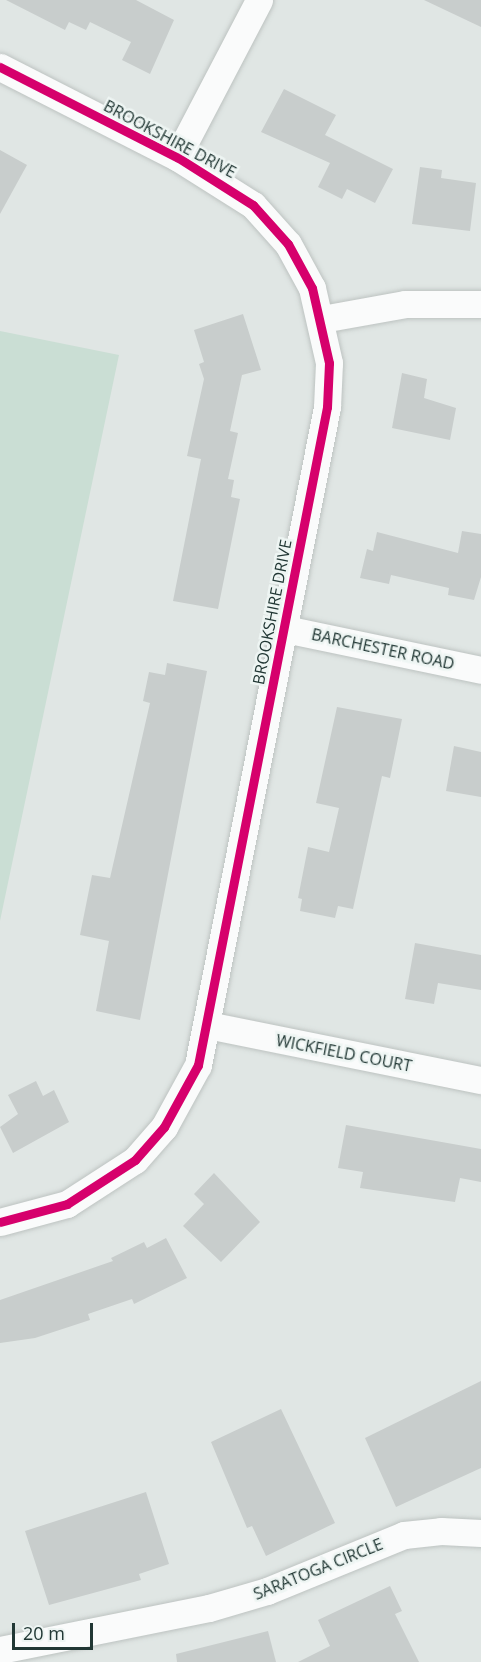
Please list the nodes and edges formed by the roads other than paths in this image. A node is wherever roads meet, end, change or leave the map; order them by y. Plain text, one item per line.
1 (259, 0) edge
2 (0, 67) edge
3 (177, 158) junction
4 (481, 304) edge
5 (322, 319) junction
6 (285, 629) junction
7 (481, 670) edge
8 (207, 1025) junction
9 (481, 1080) edge
10 (0, 1222) edge
11 (481, 1533) edge
12 (10, 1653) edge

1 - 3 street
2 - 3 street, BROOKSHIRE DRIVE
3 - 5 street, BROOKSHIRE DRIVE
4 - 5 street
5 - 6 street, BROOKSHIRE DRIVE
6 - 7 street, BARCHESTER ROAD
6 - 8 street, BROOKSHIRE DRIVE
8 - 9 street, WICKFIELD COURT
8 - 10 street, BROOKSHIRE DRIVE
11 - 12 street, SARATOGA CIRCLE

